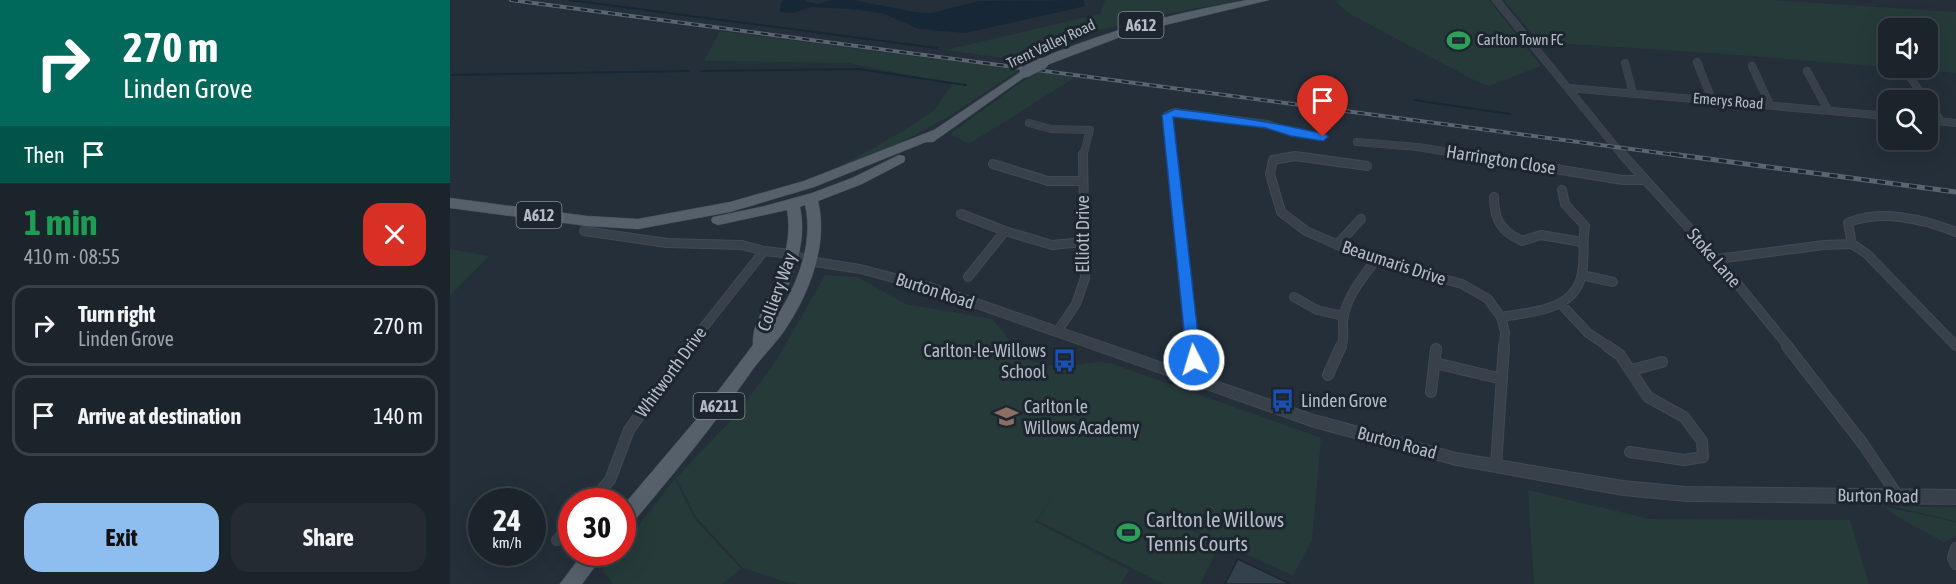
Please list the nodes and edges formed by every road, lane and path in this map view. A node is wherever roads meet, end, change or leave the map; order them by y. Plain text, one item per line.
1 (1496, 0) edge
2 (1254, 2) edge
3 (1697, 62) dead end
4 (1625, 63) dead end
5 (1752, 66) dead end
6 (1807, 71) dead end
7 (1568, 88) junction
8 (1633, 93) junction
9 (1712, 100) junction
10 (1770, 105) junction
11 (1828, 110) junction
12 (1878, 115) edge
13 (1938, 117) edge
14 (1938, 121) edge
15 (1941, 121) junction
16 (1029, 123) dead end
17 (1956, 123) edge
18 (1323, 137) dead end
19 (1357, 142) dead end
20 (993, 164) dead end
21 (1367, 166) dead end
22 (1645, 180) junction
23 (1083, 181) junction
24 (1562, 190) dead end
25 (802, 194) junction
26 (1494, 197) dead end
27 (450, 203) edge
28 (961, 214) dead end
29 (1360, 219) dead end
30 (640, 230) junction
31 (584, 231) dead end
32 (1005, 231) junction
33 (1956, 232) edge
34 (1084, 242) junction
35 (1582, 242) junction
36 (1851, 244) junction
37 (1337, 245) junction
38 (764, 251) junction
39 (792, 254) junction
40 (809, 258) junction
41 (1717, 259) junction
42 (1376, 261) junction
43 (1582, 275) junction
44 (968, 277) dead end
45 (1613, 282) dead end
46 (1297, 303) dead end
47 (1561, 304) junction
48 (1343, 316) junction
49 (1501, 317) junction
50 (1057, 332) junction
51 (761, 345) junction
52 (1956, 346) edge
53 (1436, 349) dead end
54 (1662, 362) dead end
55 (1435, 363) junction
56 (1632, 370) junction
57 (1328, 375) dead end
58 (1190, 379) junction
59 (1502, 379) junction
60 (1431, 392) dead end
61 (1630, 452) dead end
62 (1496, 466) junction
63 (603, 488) edge
64 (1898, 496) junction
65 (1956, 497) edge
66 (636, 504) edge
67 (1956, 548) edge
68 (1956, 564) edge
69 (585, 566) edge
70 (570, 584) edge

1 - 7 street, Stoke Lane
2 - 25 main road, Trent Valley Road / A612, bridge
3 - 9 street
4 - 8 street
5 - 10 street
6 - 11 street
7 - 8 street, Emerys Road
7 - 22 street, Stoke Lane
8 - 9 street, Emerys Road
9 - 10 street, Emerys Road
10 - 11 street, Emerys Road
11 - 12 street, Emerys Road
13 - 15 street
14 - 15 street
15 - 17 street
16 - 23 street, Elliott Drive
18 - 58 street
19 - 22 street, Harrington Close
20 - 23 street
21 - 37 street, Beaumaris Drive
22 - 41 street, Stoke Lane
23 - 34 street, Elliott Drive
24 - 35 street
25 - 30 main road, A612
25 - 30 main road, Trent Valley Road / A612
25 - 39 main road, Colliery Way / A6211
25 - 40 main road, Colliery Way / A6211
26 - 35 street
27 - 30 main road, A612
28 - 32 street
29 - 37 street
30 - 31 street, Burton Road
30 - 38 street, Burton Road
32 - 34 street
32 - 44 street
33 - 36 street
34 - 50 street, Elliott Drive
35 - 43 street
36 - 41 street
36 - 52 street
37 - 42 street, Beaumaris Drive
38 - 39 street, Burton Road
38 - 63 street, Whitworth Drive
39 - 40 street, Burton Road
39 - 51 main road, Colliery Way / A6211
40 - 50 street, Burton Road
40 - 51 main road, Colliery Way / A6211
41 - 64 street, Stoke Lane
42 - 48 street
42 - 49 street, Beaumaris Drive
43 - 45 street
43 - 47 street
46 - 48 street
47 - 49 street
47 - 56 street
48 - 57 street
49 - 59 street
50 - 58 street, Burton Road
51 - 66 main road, Colliery Way / A6211
53 - 55 street
54 - 56 street
55 - 59 street
55 - 60 street
56 - 61 street
58 - 62 street, Burton Road
59 - 62 street
62 - 64 street, Burton Road
64 - 65 street, Burton Road
67 - 68 street
69 - 70 main road

